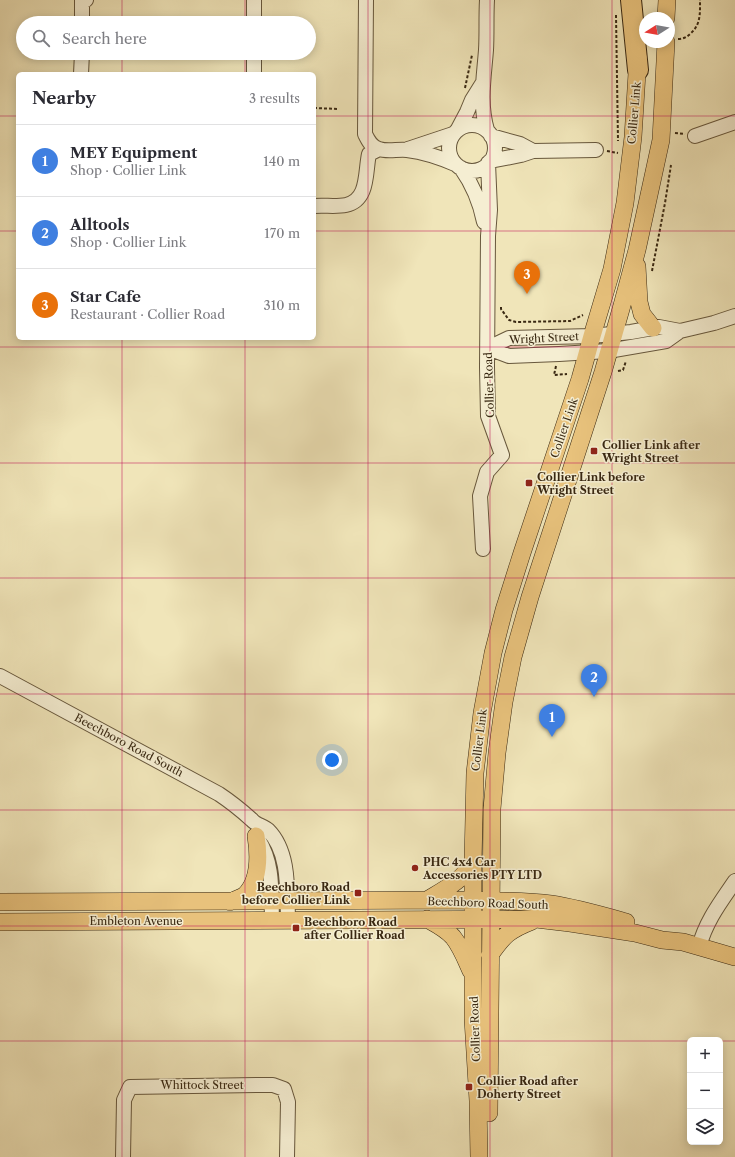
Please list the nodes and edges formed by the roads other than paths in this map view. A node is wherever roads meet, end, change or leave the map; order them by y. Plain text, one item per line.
1 (86, 0) edge
2 (254, 0) edge
3 (366, 0) edge
4 (486, 0) edge
5 (638, 0) edge
6 (667, 0) edge
7 (624, 4) edge
8 (666, 12) edge
9 (82, 16) edge
10 (254, 16) edge
11 (670, 48) edge
12 (82, 60) edge
13 (254, 60) edge
14 (638, 70) junction
15 (81, 72) edge
16 (254, 72) edge
17 (482, 84) junction
18 (735, 122) edge
19 (456, 132) junction
20 (489, 133) junction
21 (696, 136) dead end
22 (379, 149) junction
23 (406, 150) junction
24 (533, 150) junction
25 (596, 150) road end
26 (489, 162) junction
27 (458, 166) junction
28 (316, 206) edge
29 (488, 236) junction
30 (636, 250) junction
31 (735, 316) edge
32 (653, 328) junction
33 (680, 331) junction
34 (614, 334) junction
35 (592, 336) junction
36 (488, 348) junction
37 (608, 351) junction
38 (588, 352) junction
39 (483, 549) dead end
40 (0, 676) edge
41 (254, 829) junction
42 (473, 861) junction
43 (735, 881) edge
44 (473, 900) junction
45 (279, 901) junction
46 (426, 901) junction
47 (491, 901) junction
48 (0, 902) edge
49 (136, 902) junction
50 (230, 902) junction
51 (427, 919) junction
52 (473, 919) junction
53 (491, 919) junction
54 (280, 920) junction
55 (536, 920) junction
56 (176, 921) junction
57 (0, 922) edge
58 (682, 942) junction
59 (699, 947) junction
60 (490, 955) junction
61 (735, 957) edge
62 (473, 975) junction
63 (123, 1157) edge
64 (287, 1157) edge
65 (479, 1157) edge
66 (489, 1157) edge

1 - 9 street
2 - 10 street
3 - 22 street
4 - 17 street
5 - 14 main road, Collier Link
6 - 8 main road
7 - 14 highway
11 - 30 main road, Collier Link
12 - 15 street
13 - 16 street
14 - 35 main road, Collier Link
17 - 19 street
17 - 20 street
18 - 21 street
19 - 20 street
19 - 23 street
19 - 27 street
20 - 24 street
20 - 26 street
22 - 23 street
22 - 28 street
23 - 27 street
24 - 25 street
24 - 26 street
26 - 27 street
26 - 29 street, Collier Road
27 - 29 street, Collier Road
29 - 36 street, Collier Road
30 - 32 main road
30 - 34 main road, Collier Link
31 - 33 street, Wright Street
32 - 33 street, Wright Street
32 - 34 street, Wright Street
33 - 37 street, Wright Street
34 - 35 street, Wright Street
34 - 37 main road, Collier Link
35 - 36 street, Wright Street
35 - 38 main road, Collier Link
36 - 38 street, Wright Street
36 - 39 street, Collier Road
37 - 38 street, Wright Street
37 - 47 main road, Collier Link
38 - 42 main road, Collier Link
40 - 41 street, Beechboro Road South
41 - 45 street, Beechboro Road South
41 - 50 main road
42 - 44 main road, Collier Link
42 - 46 main road
43 - 59 street
44 - 46 main road, Beechboro Road South
44 - 47 main road, Beechboro Road South
44 - 52 main road, Collier Road
45 - 46 main road, Beechboro Road South
45 - 50 main road, Embleton Avenue
45 - 54 street, Beechboro Road South
47 - 53 main road, Collier Road
47 - 58 main road, Beechboro Road South
48 - 49 main road, Embleton Avenue
49 - 50 main road, Embleton Avenue
49 - 56 main road
51 - 52 main road, Beechboro Road South
51 - 54 main road, Beechboro Road South
51 - 62 main road
52 - 53 main road, Beechboro Road South
52 - 62 main road, Collier Road
53 - 55 main road, Beechboro Road South
53 - 60 main road, Collier Road
54 - 56 main road, Embleton Avenue
55 - 58 main road, Beechboro Road South
55 - 60 main road
56 - 57 main road, Embleton Avenue
58 - 59 main road, Beechboro Road South
59 - 61 main road, Beechboro Road South
60 - 66 main road, Collier Road
62 - 65 main road, Collier Road
63 - 64 street, Whittock Street

